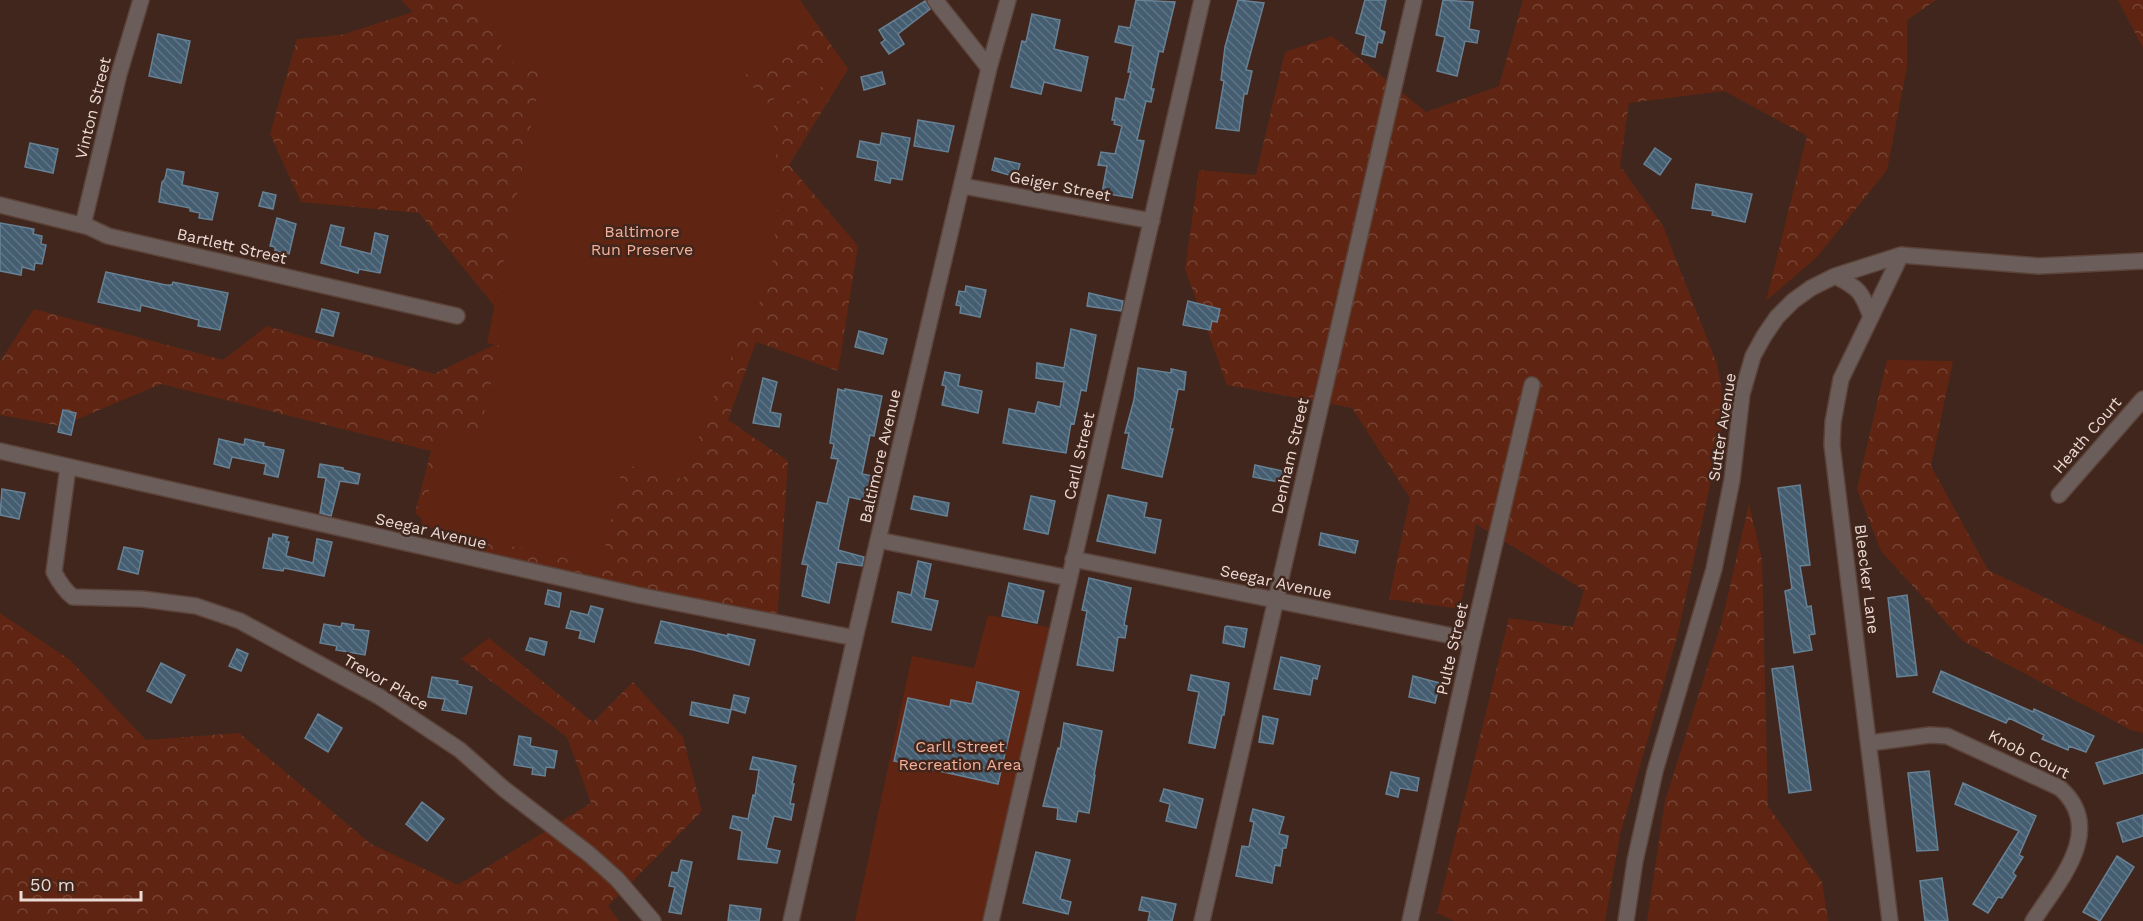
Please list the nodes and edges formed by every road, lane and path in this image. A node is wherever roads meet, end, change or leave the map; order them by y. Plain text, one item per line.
1 (141, 0) edge
2 (935, 0) edge
3 (1008, 0) edge
4 (1202, 0) edge
5 (1414, 0) edge
6 (990, 68) junction
7 (963, 186) junction
8 (0, 205) edge
9 (1152, 221) junction
10 (83, 225) junction
11 (1901, 255) junction
12 (2143, 261) edge
13 (1835, 276) junction
14 (457, 316) dead end
15 (1871, 317) junction
16 (1532, 385) dead end
17 (2143, 399) edge
18 (0, 452) edge
19 (68, 467) junction
20 (2059, 495) dead end
21 (878, 540) junction
22 (1073, 559) junction
23 (1069, 578) junction
24 (1274, 600) junction
25 (855, 638) junction
26 (1472, 640) junction
27 (1870, 743) junction
28 (653, 921) edge
29 (791, 921) edge
30 (991, 921) edge
31 (1202, 921) edge
32 (1410, 921) edge
33 (1626, 921) edge
34 (1890, 921) edge
35 (2033, 921) edge

1 - 10 street, Vinton Street
2 - 6 street
3 - 6 street, Baltimore Avenue
4 - 9 street, Carll Street
5 - 24 street, Denham Street
6 - 7 street, Baltimore Avenue
7 - 9 street, Geiger Street
7 - 21 street, Baltimore Avenue
8 - 10 street, Bartlett Street
9 - 22 street, Carll Street
10 - 14 street, Bartlett Street
11 - 12 street, Sutter Avenue
11 - 13 street, Sutter Avenue
11 - 15 street, Bleecker Lane
13 - 15 street
13 - 33 street, Sutter Avenue
15 - 27 street, Bleecker Lane
16 - 26 street, Pulte Street
17 - 20 street, Heath Court
18 - 19 street, Seegar Avenue
19 - 25 street, Seegar Avenue
19 - 28 street, Trevor Place
21 - 23 street
21 - 25 street, Baltimore Avenue
22 - 23 street, Carll Street
22 - 24 street, Seegar Avenue
23 - 30 street, Carll Street
24 - 26 street, Seegar Avenue
24 - 31 street, Denham Street
25 - 29 street, Baltimore Avenue
26 - 32 street, Pulte Street
27 - 34 street, Bleecker Lane
27 - 35 street, Knob Court

